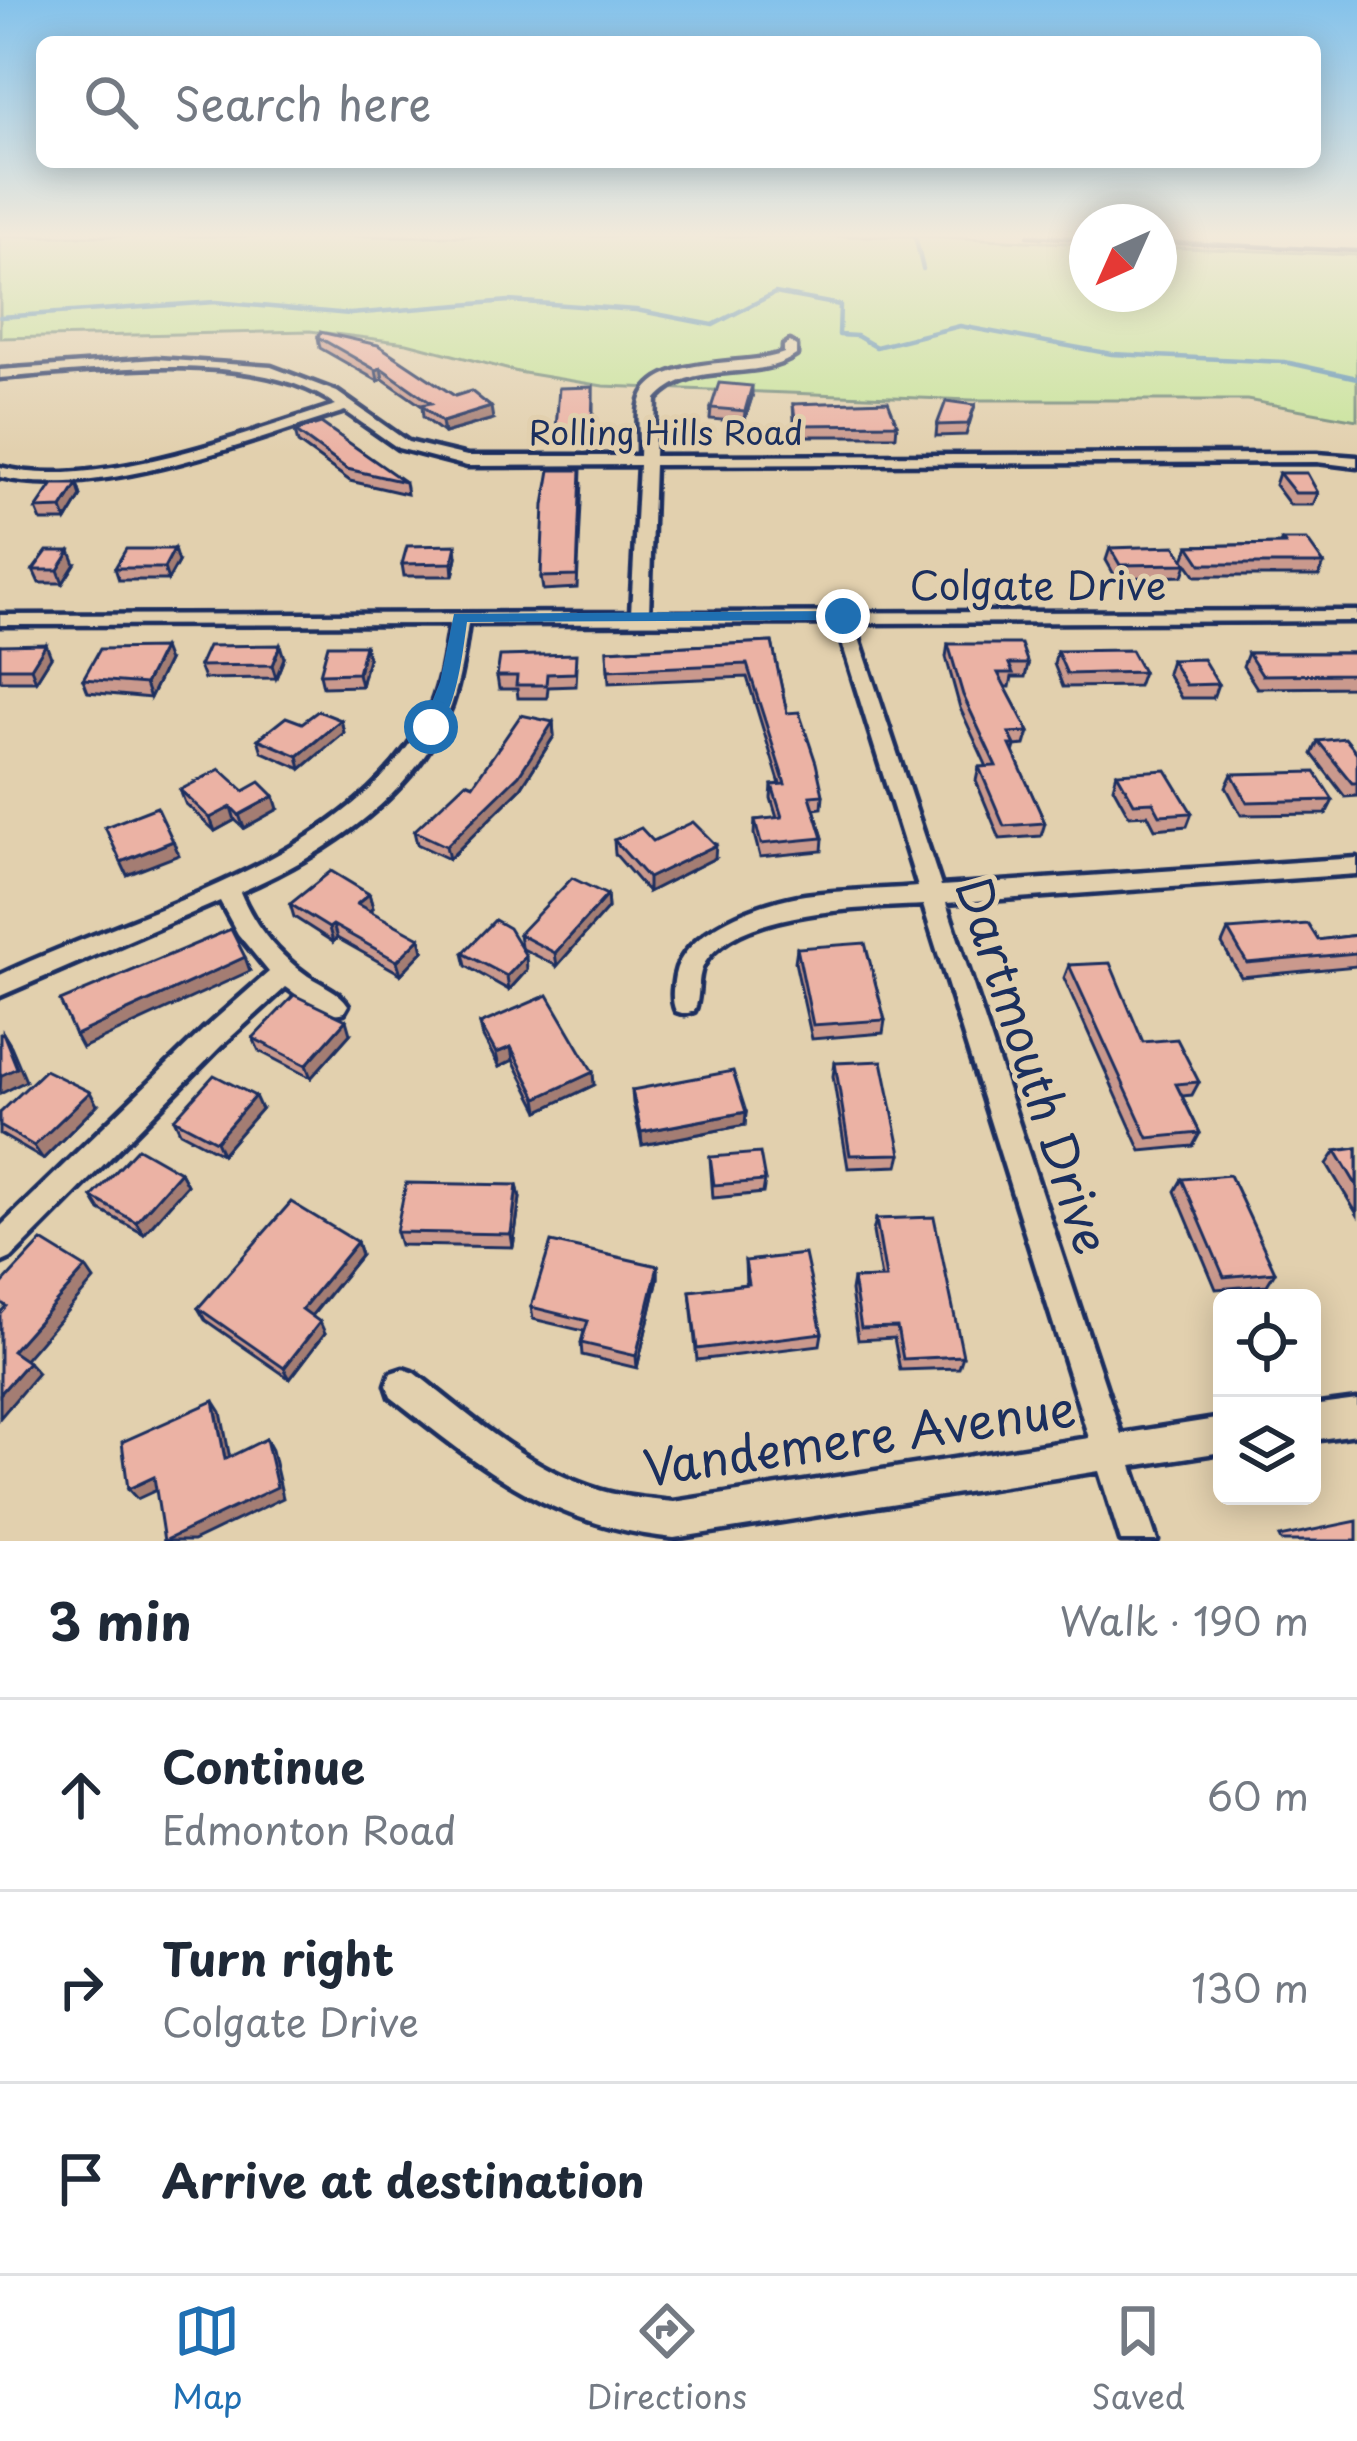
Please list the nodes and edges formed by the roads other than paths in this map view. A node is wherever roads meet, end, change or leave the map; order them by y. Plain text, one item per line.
1 (790, 346) dead end
2 (0, 374) edge
3 (346, 406) junction
4 (646, 461) junction
5 (1357, 462) edge
6 (0, 472) edge
7 (843, 616) junction
8 (1357, 616) edge
9 (460, 617) junction
10 (640, 617) junction
11 (0, 620) edge
12 (1357, 866) edge
13 (227, 890) junction
14 (932, 894) junction
15 (283, 975) junction
16 (0, 986) edge
17 (685, 1004) dead end
18 (335, 1005) dead end
19 (0, 1248) edge
20 (403, 1384) dead end
21 (1357, 1417) edge
22 (1321, 1422) edge
23 (1213, 1436) edge
24 (1111, 1450) junction
25 (1138, 1541) edge

1 - 4 street
2 - 3 street, Rolling Hills Road
3 - 4 street, Rolling Hills Road
3 - 6 street
4 - 5 street, Rolling Hills Road
4 - 10 street
7 - 8 street, Colgate Drive
7 - 10 street, Colgate Drive
7 - 14 street, Dartmouth Drive
9 - 10 street, Colgate Drive
9 - 11 street, Colgate Drive
9 - 13 street
12 - 14 street
13 - 15 street
13 - 16 street
14 - 17 street
14 - 24 street, Dartmouth Drive
15 - 18 street
15 - 19 street
20 - 24 street, Vandemere Avenue
21 - 22 street
23 - 24 street, Vandemere Avenue
24 - 25 street, Dartmouth Drive

